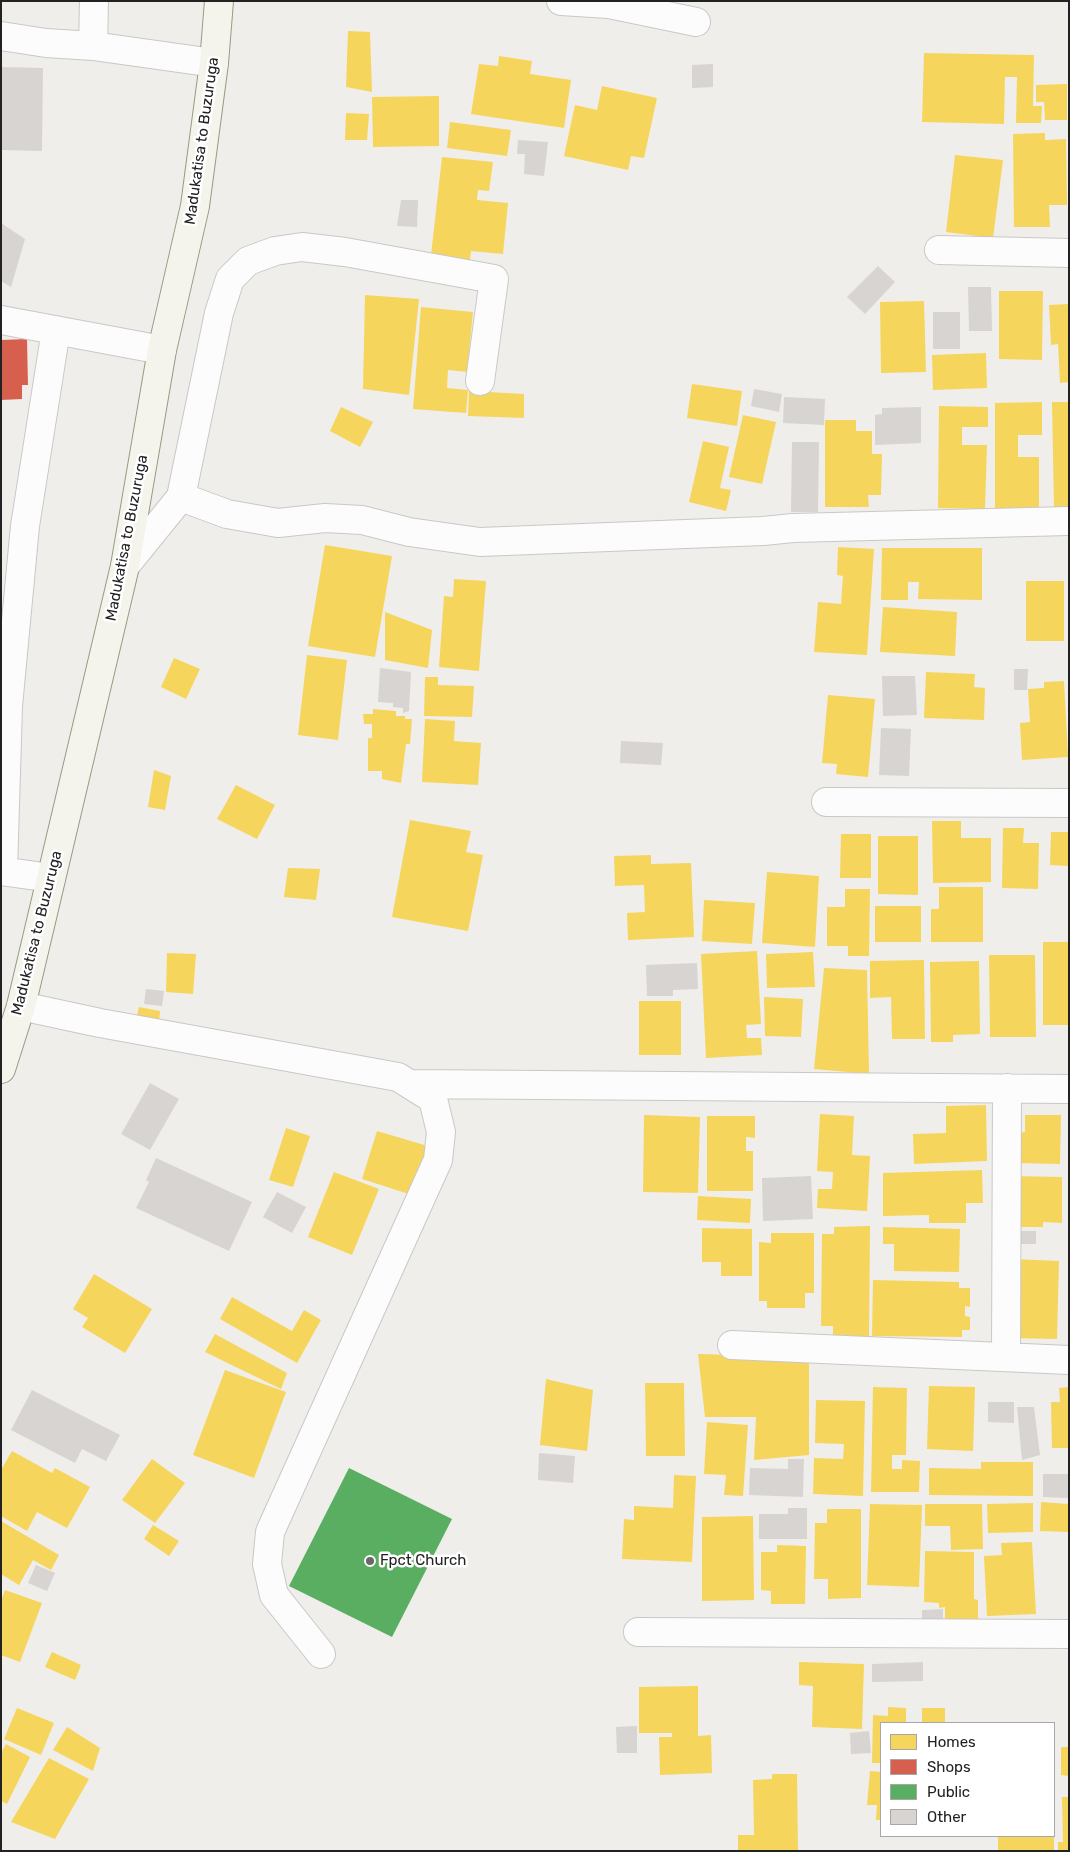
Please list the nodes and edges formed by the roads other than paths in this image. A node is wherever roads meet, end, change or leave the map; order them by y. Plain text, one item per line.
1 (94, 1) edge
2 (219, 1) edge
3 (561, 1) edge
4 (696, 22) dead end
5 (1, 36) edge
6 (93, 46) junction
7 (214, 63) junction
8 (940, 250) dead end
9 (1069, 253) edge
10 (1, 320) edge
11 (56, 330) junction
12 (162, 350) junction
13 (480, 381) dead end
14 (181, 497) junction
15 (1069, 521) edge
16 (124, 566) junction
17 (10, 594) edge
18 (826, 802) dead end
19 (1069, 803) edge
20 (2, 871) edge
21 (51, 878) junction
22 (21, 1006) junction
23 (1, 1069) edge
24 (410, 1084) junction
25 (1007, 1088) junction
26 (1069, 1089) edge
27 (732, 1346) dead end
28 (1006, 1357) junction
29 (1069, 1360) edge
30 (638, 1632) dead end
31 (1069, 1634) edge
32 (321, 1654) dead end

1 - 6 street
2 - 7 main road, Madukatisa to Buzuruga
3 - 4 street
5 - 6 street
6 - 7 street
7 - 12 main road, Madukatisa to Buzuruga
8 - 9 street
10 - 11 street
11 - 12 street
11 - 17 street
12 - 16 main road, Madukatisa to Buzuruga
13 - 14 street
14 - 15 street
14 - 16 street
16 - 21 main road, Madukatisa to Buzuruga
17 - 20 street
18 - 19 street
20 - 21 street
21 - 22 main road, Madukatisa to Buzuruga
22 - 23 main road, Madukatisa to Buzuruga
22 - 24 street
24 - 25 street
24 - 32 street
25 - 26 street
25 - 28 street
27 - 28 street
28 - 29 street
30 - 31 street

